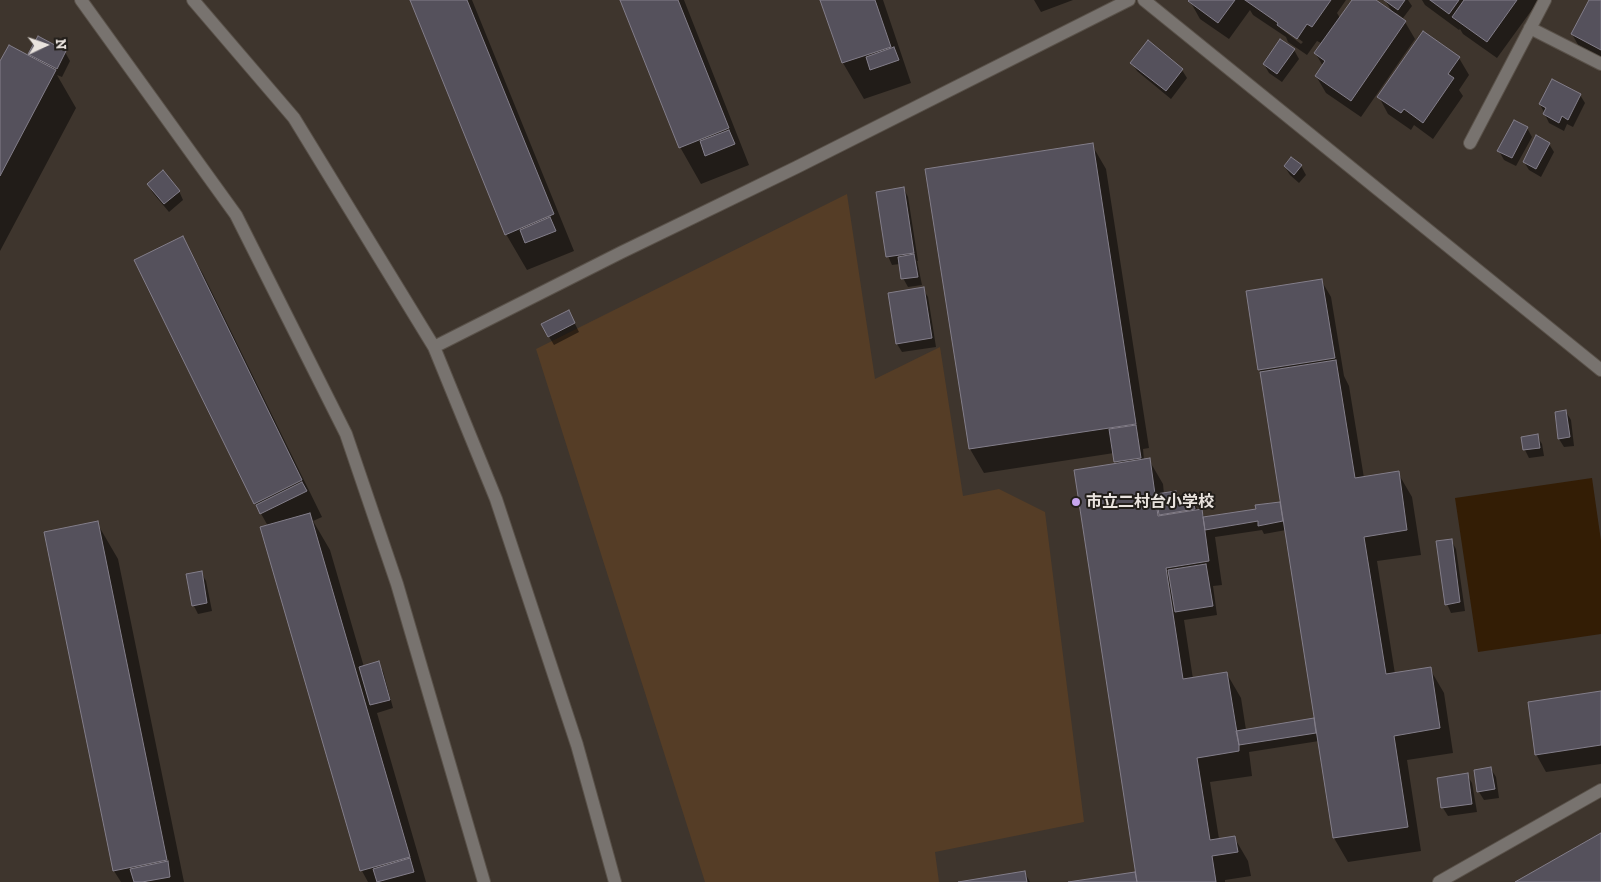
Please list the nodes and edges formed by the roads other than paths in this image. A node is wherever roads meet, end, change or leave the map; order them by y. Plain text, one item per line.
1 (81, 0) edge
2 (193, 0) edge
3 (1129, 0) edge
4 (1144, 0) edge
5 (1545, 0) edge
6 (1530, 28) junction
7 (1601, 64) edge
8 (1470, 144) dead end
9 (434, 347) junction
10 (1601, 370) edge
11 (1601, 790) edge
12 (484, 882) edge
13 (615, 882) edge
14 (1439, 882) edge

1 - 12 street
2 - 9 street
3 - 9 street
4 - 10 street
5 - 6 street
6 - 7 street
6 - 8 street
9 - 13 street
11 - 14 street

